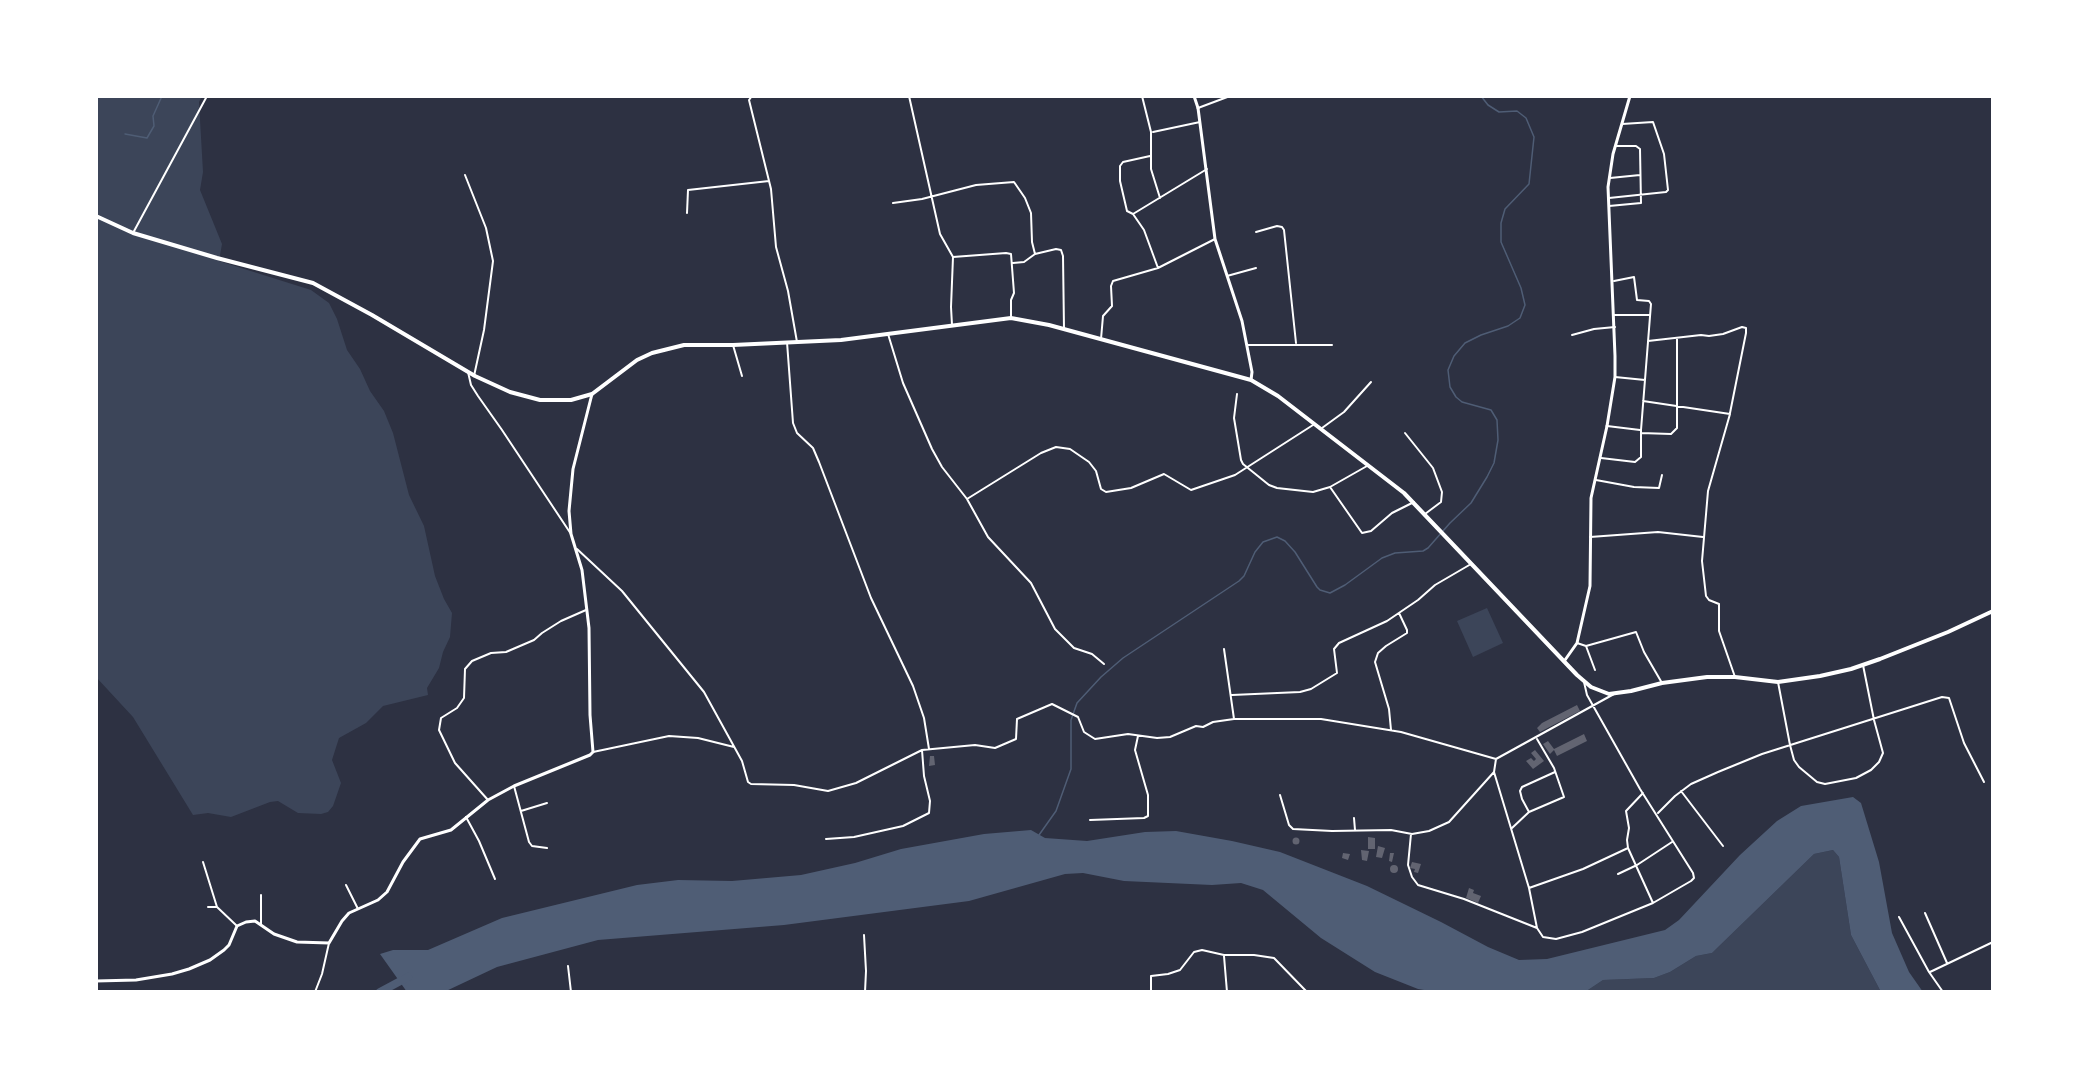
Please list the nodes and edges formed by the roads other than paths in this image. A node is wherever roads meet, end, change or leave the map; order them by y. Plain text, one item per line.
1 (207, 96) edge
2 (752, 96) edge
3 (909, 96) edge
4 (1142, 96) edge
5 (1194, 96) edge
6 (1230, 96) edge
7 (1630, 96) edge
8 (1651, 96) edge
9 (1659, 96) edge
10 (1198, 108) junction
11 (1200, 122) junction
12 (1622, 124) junction
13 (1151, 132) junction
14 (1616, 146) junction
15 (1150, 156) junction
16 (1207, 169) junction
17 (465, 175) dead end
18 (1640, 175) junction
19 (1610, 178) junction
20 (769, 181) junction
21 (1640, 195) junction
22 (932, 197) junction
23 (1160, 198) junction
24 (1608, 198) junction
25 (893, 203) dead end
26 (1609, 206) junction
27 (687, 213) dead end
28 (1133, 214) junction
29 (96, 216) edge
30 (1256, 232) dead end
31 (133, 233) junction
32 (1215, 239) junction
33 (1035, 254) junction
34 (953, 257) junction
35 (1012, 263) junction
36 (1158, 268) junction
37 (1256, 268) dead end
38 (1227, 276) junction
39 (1614, 281) junction
40 (1614, 315) junction
41 (1649, 315) junction
42 (1011, 318) junction
43 (952, 325) junction
44 (1615, 327) junction
45 (1064, 329) junction
46 (888, 334) junction
47 (1572, 335) dead end
48 (1101, 339) junction
49 (1677, 339) junction
50 (1648, 341) junction
51 (787, 342) junction
52 (797, 342) junction
53 (1296, 343) junction
54 (733, 345) junction
55 (1247, 345) junction
56 (1332, 345) dead end
57 (468, 372) junction
58 (474, 376) junction
59 (742, 376) dead end
60 (1615, 377) junction
61 (1251, 380) junction
62 (1645, 380) junction
63 (1371, 382) dead end
64 (592, 394) junction
65 (1237, 394) dead end
66 (1643, 401) junction
67 (1677, 406) junction
68 (1730, 414) junction
69 (1313, 425) junction
70 (1607, 426) junction
71 (1320, 430) junction
72 (1641, 432) junction
73 (1406, 433) dead end
74 (1601, 458) junction
75 (1368, 466) junction
76 (1247, 467) junction
77 (1662, 475) dead end
78 (1596, 480) junction
79 (1330, 487) junction
80 (967, 499) junction
81 (1414, 502) junction
82 (1425, 514) junction
83 (570, 534) junction
84 (1590, 537) junction
85 (1702, 537) junction
86 (576, 549) junction
87 (1473, 563) junction
88 (586, 610) junction
89 (1993, 611) edge
90 (1399, 613) junction
91 (1577, 643) junction
92 (1586, 646) junction
93 (1224, 649) dead end
94 (1565, 660) junction
95 (1104, 664) dead end
96 (1863, 665) junction
97 (1595, 670) dead end
98 (1735, 677) junction
99 (1584, 681) junction
100 (1778, 682) junction
101 (1662, 683) junction
102 (1614, 694) junction
103 (1232, 695) junction
104 (1593, 707) junction
105 (1234, 719) junction
106 (1874, 720) junction
107 (1391, 730) junction
108 (1138, 736) junction
109 (1537, 738) junction
110 (1791, 745) junction
111 (734, 747) junction
112 (929, 749) junction
113 (922, 750) junction
114 (593, 752) junction
115 (1496, 759) junction
116 (1556, 771) junction
117 (1494, 772) junction
118 (1984, 782) dead end
119 (514, 786) junction
120 (1681, 791) junction
121 (1643, 792) junction
122 (1280, 795) dead end
123 (488, 800) junction
124 (547, 803) dead end
125 (521, 811) junction
126 (1529, 812) junction
127 (1657, 814) junction
128 (466, 817) junction
129 (1354, 818) dead end
130 (1090, 820) dead end
131 (1512, 828) junction
132 (1355, 830) junction
133 (1412, 834) junction
134 (826, 839) dead end
135 (1673, 842) junction
136 (1722, 846) dead end
137 (547, 848) dead end
138 (1628, 848) junction
139 (203, 862) dead end
140 (1637, 865) junction
141 (1618, 874) dead end
142 (495, 879) dead end
143 (346, 885) dead end
144 (1529, 888) junction
145 (261, 895) dead end
146 (1653, 903) junction
147 (208, 907) dead end
148 (217, 908) junction
149 (358, 909) junction
150 (1925, 913) dead end
151 (1899, 917) dead end
152 (261, 925) junction
153 (237, 926) junction
154 (1537, 928) junction
155 (864, 935) dead end
156 (1993, 942) edge
157 (329, 943) junction
158 (1224, 955) junction
159 (1947, 963) junction
160 (568, 966) dead end
161 (1929, 972) junction
162 (96, 981) edge
163 (315, 992) edge
164 (572, 992) edge
165 (865, 992) edge
166 (1151, 992) edge
167 (1227, 992) edge
168 (1307, 992) edge
169 (1943, 992) edge

1 - 31 street
2 - 20 street
3 - 22 street
4 - 13 street
5 - 10 street
6 - 10 street
7 - 12 street
8 - 9 street
10 - 11 street
11 - 13 street
11 - 16 street
12 - 14 street
12 - 21 street
13 - 15 street
14 - 18 street
14 - 19 street
15 - 23 street
15 - 28 street
16 - 23 street
16 - 32 street
17 - 58 street
18 - 19 street
18 - 21 street
19 - 24 street
20 - 27 street
20 - 52 street
21 - 24 street
21 - 26 street
22 - 25 street
22 - 33 street
22 - 34 street
23 - 28 street
24 - 26 street
26 - 39 street
28 - 36 street
29 - 31 highway
30 - 53 street
31 - 57 highway
32 - 36 street
32 - 38 street
33 - 35 street
33 - 45 street
34 - 35 street
34 - 43 street
35 - 42 street
36 - 48 street
37 - 38 street
38 - 55 street
39 - 40 street
39 - 41 street
40 - 41 street
40 - 44 street
41 - 50 street
42 - 43 highway
42 - 45 highway
43 - 46 highway
44 - 47 street
44 - 60 street
45 - 48 highway
46 - 52 highway
46 - 80 street
48 - 61 highway
49 - 50 street
49 - 67 street
49 - 68 street
50 - 62 street
51 - 52 highway
51 - 54 highway
51 - 112 street
53 - 55 street
53 - 56 street
54 - 59 street
54 - 64 highway
55 - 61 street
57 - 58 highway
57 - 83 street
58 - 64 highway
60 - 62 street
60 - 70 street
61 - 69 highway
62 - 66 street
63 - 71 street
64 - 83 street
65 - 76 street
66 - 67 street
66 - 72 street
67 - 68 street
67 - 72 street
68 - 85 street
69 - 71 highway
69 - 76 street
70 - 72 street
70 - 74 street
71 - 75 highway
72 - 74 street
73 - 82 street
74 - 78 street
75 - 79 street
75 - 81 highway
76 - 79 street
76 - 80 street
77 - 78 street
78 - 84 street
79 - 81 street
80 - 95 street
81 - 82 highway
82 - 87 highway
83 - 86 street
84 - 85 street
84 - 91 street
85 - 98 street
86 - 88 street
86 - 111 street
87 - 90 street
87 - 94 highway
88 - 114 street
88 - 123 street
89 - 96 highway
90 - 103 street
90 - 107 street
91 - 92 street
91 - 94 street
92 - 97 street
92 - 101 street
93 - 103 street
94 - 99 highway
96 - 100 highway
96 - 106 street
98 - 100 highway
98 - 101 highway
99 - 102 highway
99 - 104 street
100 - 110 street
101 - 102 highway
102 - 104 street
103 - 105 street
104 - 109 street
104 - 121 street
105 - 107 street
105 - 108 street
106 - 110 street
106 - 110 street
106 - 118 street
107 - 115 street
108 - 112 street
108 - 130 street
109 - 115 street
109 - 116 street
110 - 120 street
111 - 113 street
111 - 114 street
112 - 113 street
113 - 134 street
114 - 119 street
115 - 117 street
116 - 126 street
116 - 126 street
117 - 131 street
117 - 133 street
119 - 123 street
119 - 125 street
120 - 127 street
120 - 136 street
121 - 127 street
121 - 138 street
122 - 132 street
123 - 128 street
124 - 125 street
125 - 137 street
126 - 131 street
127 - 135 street
128 - 142 street
128 - 149 street
129 - 132 street
131 - 144 street
132 - 133 street
133 - 154 street
135 - 140 street
135 - 146 street
138 - 140 street
138 - 144 street
139 - 148 street
140 - 141 street
140 - 146 street
143 - 149 street
144 - 154 street
145 - 152 street
146 - 154 street
147 - 148 street
148 - 153 street
149 - 157 street
150 - 159 street
151 - 161 street
152 - 153 street
152 - 157 street
153 - 162 street
155 - 165 street
156 - 159 street
157 - 163 street
158 - 166 street
158 - 167 street
158 - 168 street
159 - 161 street
160 - 164 street
161 - 169 street

